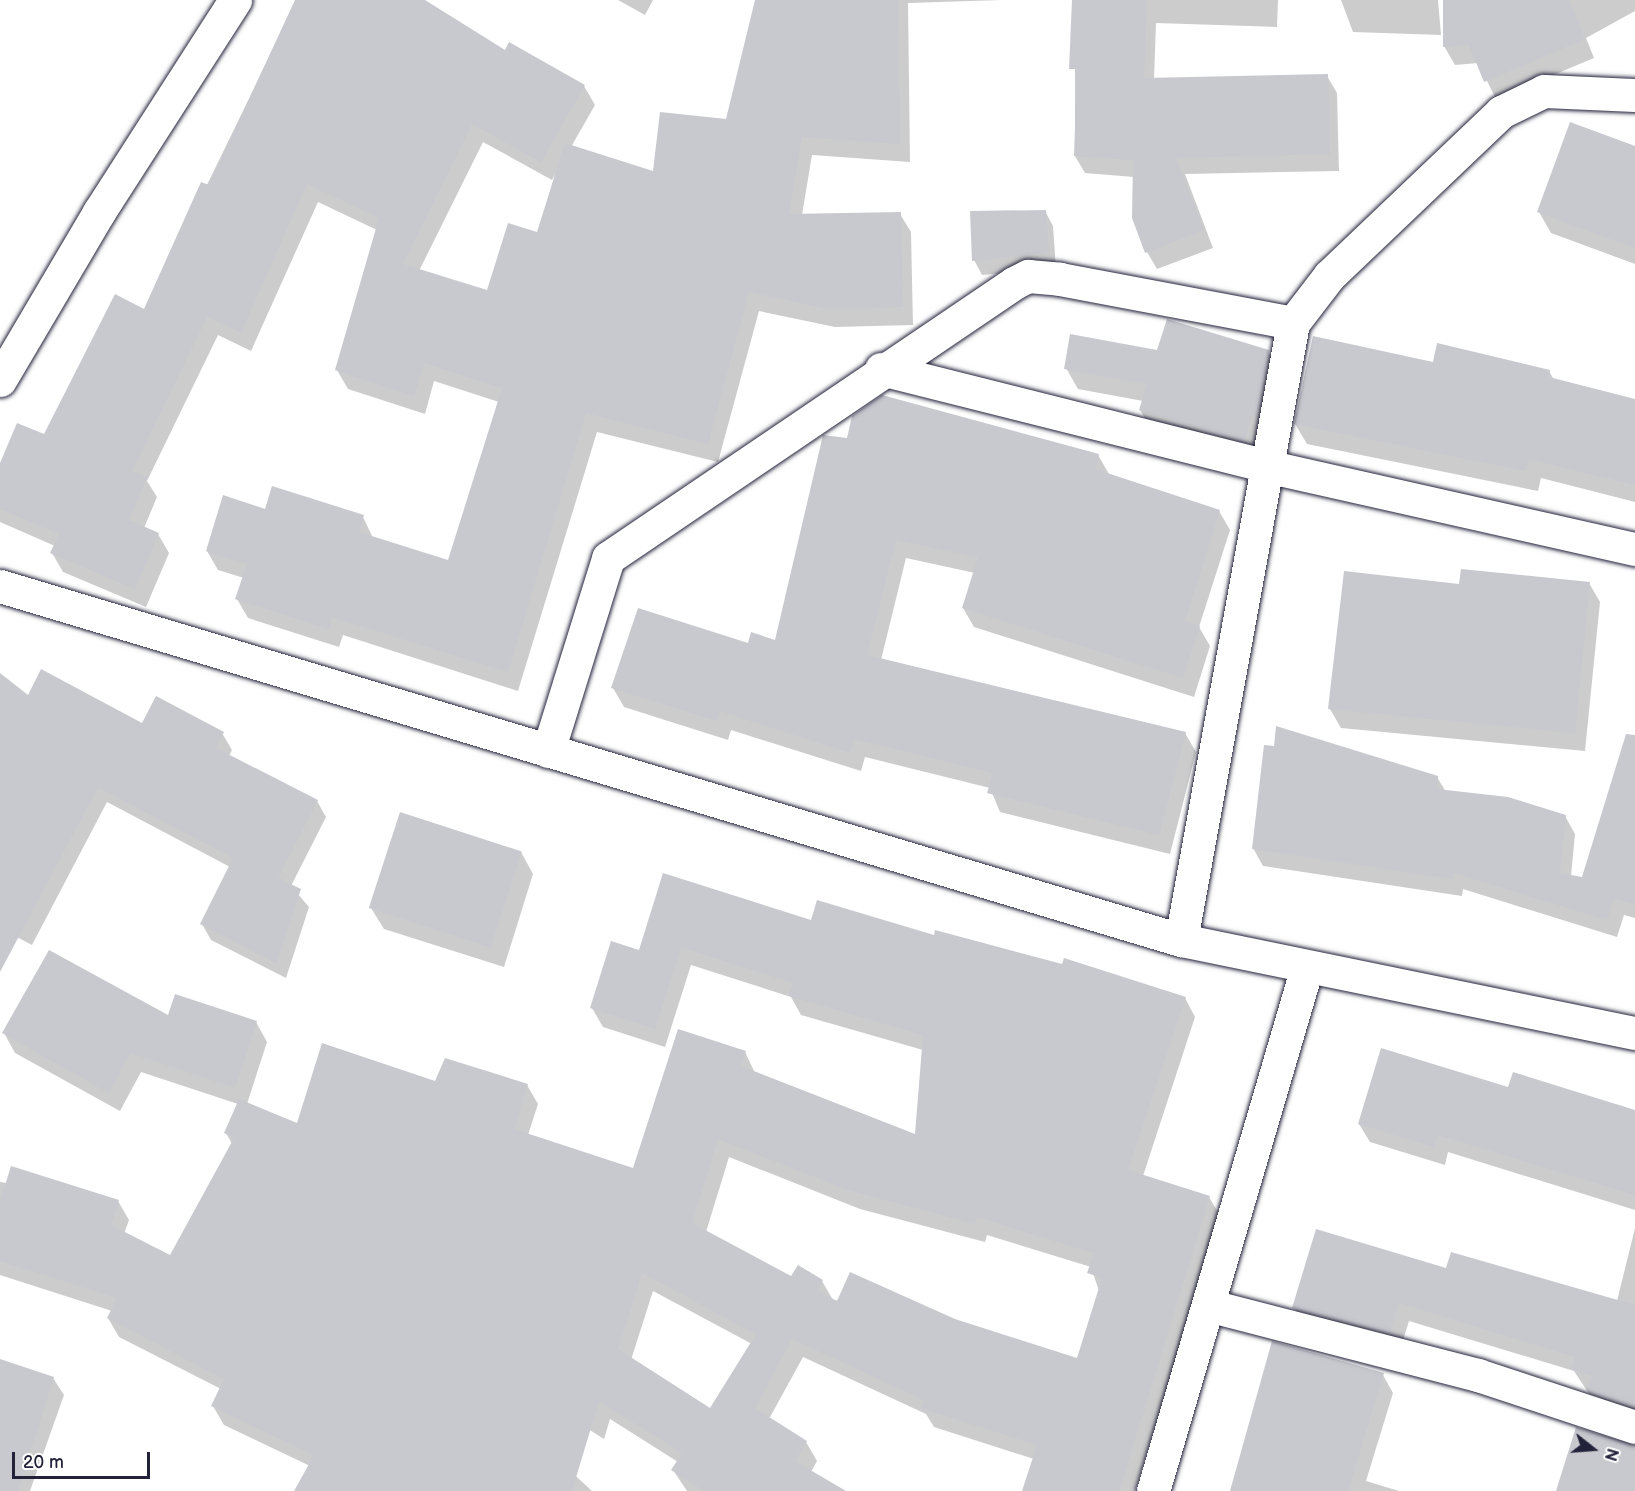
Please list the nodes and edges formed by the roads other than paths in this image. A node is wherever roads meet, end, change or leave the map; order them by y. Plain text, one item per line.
1 (235, 0) edge
2 (1635, 95) edge
3 (1293, 323) junction
4 (881, 369) junction
5 (0, 381) edge
6 (1266, 466) junction
7 (1635, 549) edge
8 (0, 586) edge
9 (548, 751) junction
10 (1181, 940) junction
11 (1307, 967) junction
12 (1635, 1033) edge
13 (1211, 1306) junction
14 (1635, 1427) edge
15 (1153, 1491) edge

1 - 5 street
2 - 3 street
3 - 4 street
3 - 6 street
4 - 6 street
4 - 9 street
6 - 7 street
6 - 10 street
8 - 9 street
9 - 10 street
10 - 11 street
11 - 12 street
11 - 13 street
13 - 14 street
13 - 15 street

